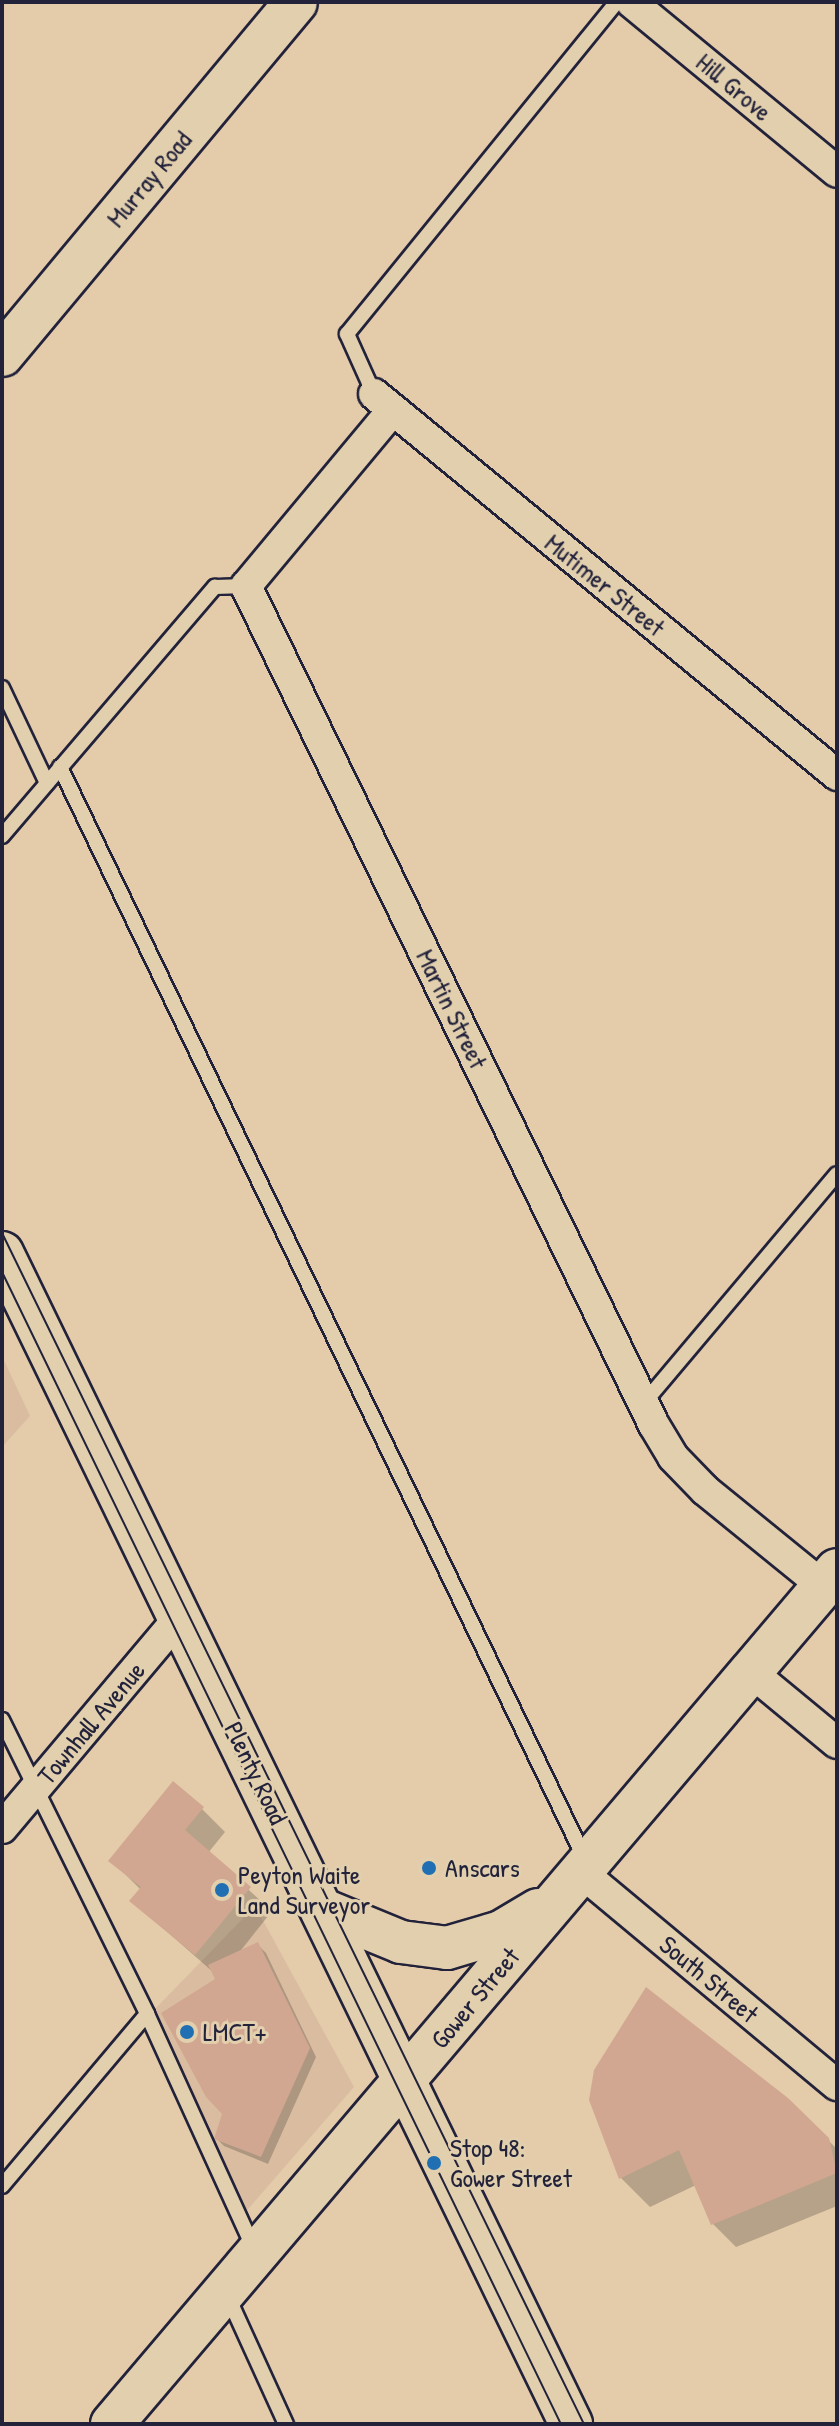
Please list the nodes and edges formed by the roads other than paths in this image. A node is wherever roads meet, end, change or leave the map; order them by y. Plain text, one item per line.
1 (296, 2) edge
2 (617, 2) edge
3 (631, 2) edge
4 (837, 172) edge
5 (2, 355) edge
6 (383, 403) junction
7 (246, 586) junction
8 (2, 688) edge
9 (60, 767) junction
10 (837, 775) edge
11 (47, 783) junction
12 (2, 836) edge
13 (837, 1174) edge
14 (2, 1253) edge
15 (644, 1403) junction
16 (830, 1578) edge
17 (179, 1618) junction
18 (750, 1671) junction
19 (2, 1720) edge
20 (837, 1743) edge
21 (34, 1790) junction
22 (2, 1828) edge
23 (576, 1878) junction
24 (323, 1910) junction
25 (147, 2014) junction
26 (405, 2080) junction
27 (837, 2085) edge
28 (2, 2186) edge
29 (257, 2255) junction
30 (226, 2291) junction
31 (112, 2424) edge
32 (286, 2424) edge
33 (571, 2424) edge

1 - 5 main road, Murray Road
2 - 6 lane
3 - 4 street, Hill Grove
6 - 7 street
6 - 10 street, Mutimer Street
7 - 9 lane
7 - 15 street, Martin Street
8 - 11 lane
9 - 11 lane
9 - 23 lane
11 - 12 lane
13 - 15 lane
14 - 17 main road, Plenty Road
15 - 16 street, Martin Street
16 - 18 main road, Gower Street
17 - 21 street, Townhall Avenue
17 - 24 main road, Plenty Road
18 - 20 street
18 - 23 main road, Gower Street
19 - 21 lane
21 - 22 street, Townhall Avenue
21 - 25 lane
23 - 24 main road
23 - 26 main road, Gower Street
23 - 27 street, South Street
24 - 26 main road, Plenty Road
25 - 28 lane
25 - 29 lane
26 - 29 main road, Gower Street
26 - 33 main road, Plenty Road
29 - 30 main road, Gower Street
30 - 31 main road, Gower Street
30 - 32 lane

